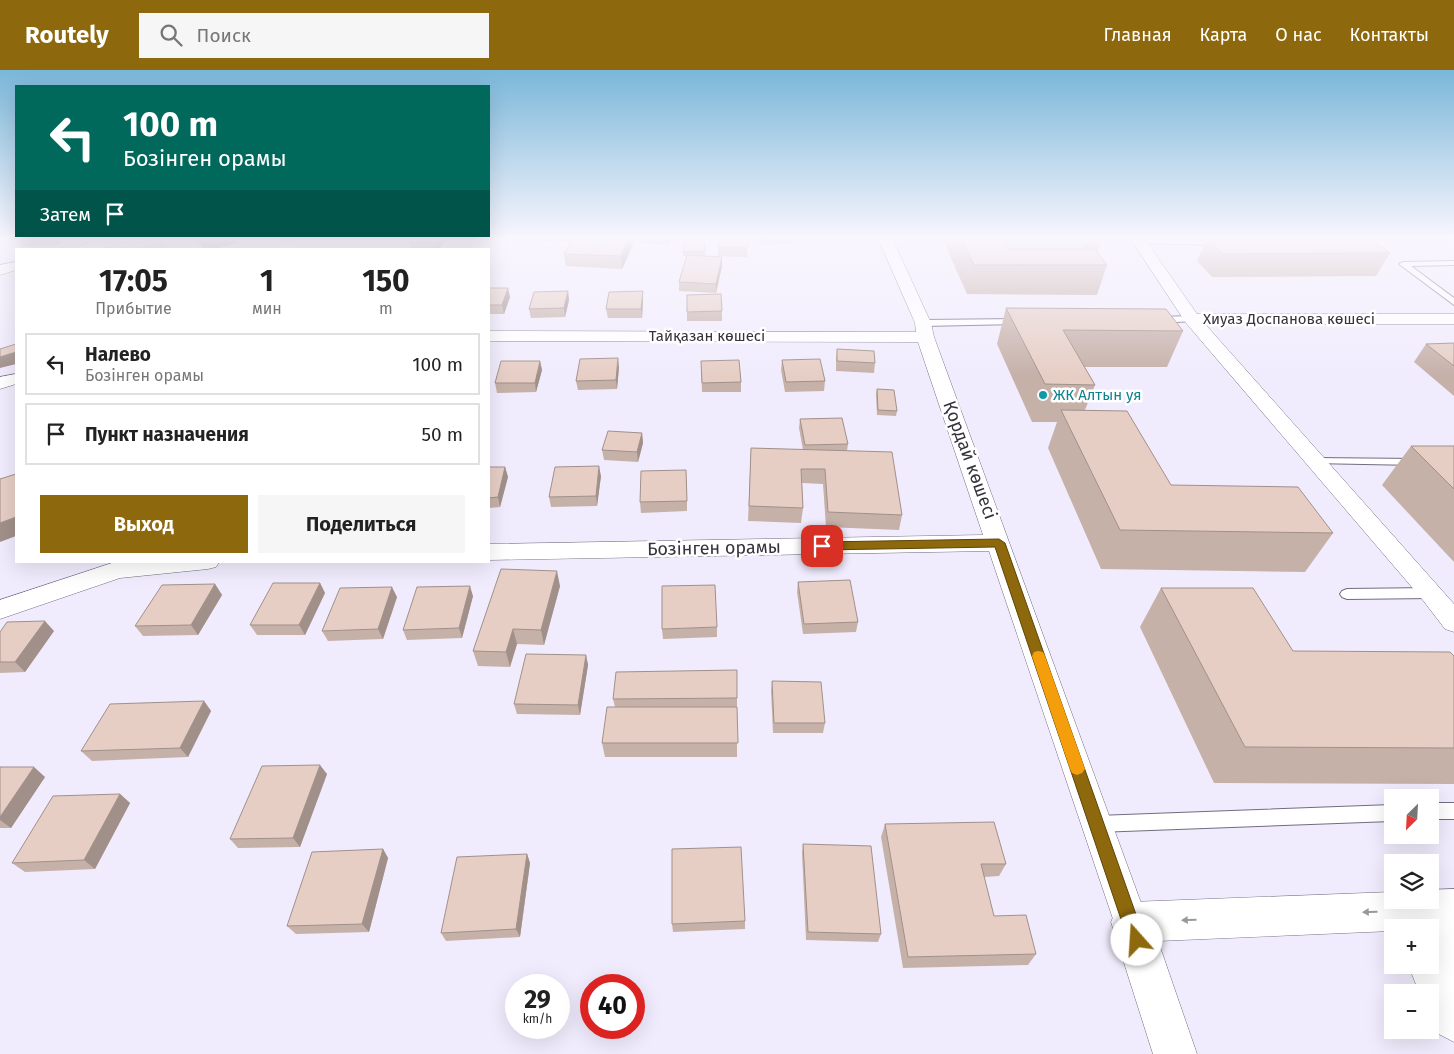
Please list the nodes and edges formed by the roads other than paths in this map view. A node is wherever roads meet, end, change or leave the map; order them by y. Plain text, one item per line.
1 (904, 284) edge
2 (1168, 284) edge
3 (1430, 284) edge
4 (1454, 302) edge
5 (1192, 319) junction
6 (1454, 319) edge
7 (1151, 320) edge
8 (1023, 322) edge
9 (924, 330) junction
10 (490, 336) edge
11 (15, 379) edge
12 (0, 383) edge
13 (1315, 461) junction
14 (1425, 462) edge
15 (999, 543) junction
16 (490, 552) edge
17 (188, 563) edge
18 (1431, 593) junction
19 (1347, 594) dead end
20 (0, 610) edge
21 (1454, 622) edge
22 (1454, 810) edge
23 (1439, 811) edge
24 (1384, 813) edge
25 (1097, 824) junction
26 (1454, 909) edge
27 (1131, 922) junction
28 (1454, 935) edge
29 (1454, 1020) edge
30 (1175, 1054) edge

1 - 9 street, Қордай көшесі
2 - 5 street, Хиуаз Доспанова көшесі
3 - 4 lane
5 - 6 street, Хиуаз Доспанова көшесі
5 - 7 lane
5 - 13 street
8 - 9 lane
9 - 10 street, Тайқазан көшесі
9 - 15 street, Қордай көшесі
11 - 12 street
13 - 14 lane
13 - 18 street
15 - 16 street, Бозінген орамы
15 - 25 street, Қордай көшесі
17 - 20 street
18 - 19 lane
18 - 21 street
22 - 23 lane
24 - 25 lane
25 - 27 street, Қордай көшесі
26 -> 27 street
27 - 30 street, Қордай көшесі
28 - 29 street

